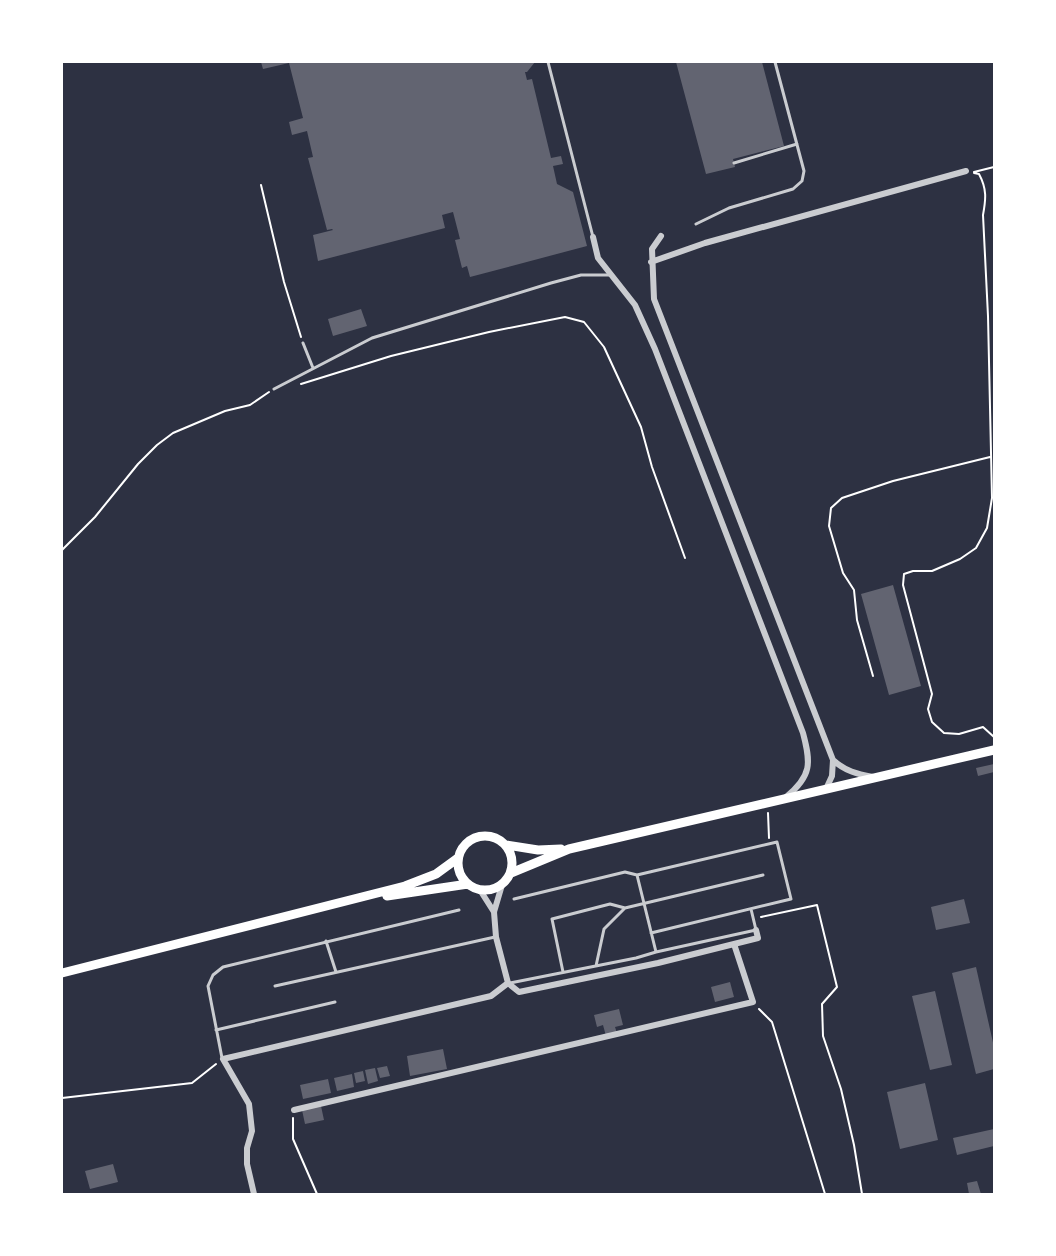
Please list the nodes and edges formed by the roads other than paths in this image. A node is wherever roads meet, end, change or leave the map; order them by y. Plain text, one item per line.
1 (548, 62) edge
2 (775, 62) edge
3 (797, 144) junction
4 (734, 163) dead end
5 (969, 172) road end
6 (696, 224) dead end
7 (661, 236) dead end
8 (593, 237) joint
9 (651, 262) junction
10 (613, 275) junction
11 (303, 343) road end
12 (313, 368) junction
13 (275, 390) road end
14 (994, 750) edge
15 (833, 760) junction
16 (877, 777) junction
17 (826, 789) junction
18 (783, 799) junction
19 (506, 845) junction
20 (569, 849) junction
21 (458, 858) junction
22 (510, 873) junction
23 (637, 875) junction
24 (763, 875) dead end
25 (468, 884) junction
26 (501, 885) junction
27 (480, 890) junction
28 (514, 899) dead end
29 (644, 903) junction
30 (340, 904) junction
31 (625, 908) junction
32 (751, 909) junction
33 (459, 910) dead end
34 (494, 912) junction
35 (756, 930) junction
36 (651, 933) junction
37 (496, 937) junction
38 (326, 941) junction
39 (734, 944) junction
40 (656, 952) junction
41 (596, 966) junction
42 (336, 972) junction
43 (563, 972) junction
44 (62, 973) edge
45 (508, 983) junction
46 (275, 986) dead end
47 (335, 1002) dead end
48 (216, 1030) junction
49 (223, 1059) junction
50 (294, 1110) road end
51 (254, 1194) edge

1 - 8 lane
2 - 3 lane
3 - 4 lane
3 - 6 lane
5 - 9 street
7 - 9 street
8 - 10 street
9 - 15 street
10 - 12 lane
10 - 18 street
11 - 12 lane
12 - 13 lane
14 - 16 main road
15 - 16 street
15 - 17 street
16 - 17 main road
17 - 18 main road
18 - 20 main road
19 - 20 main road
19 - 21 main road
19 - 22 main road
20 - 22 main road
21 - 25 main road
21 - 30 main road
22 - 26 main road
23 - 28 lane
23 - 29 lane
23 - 32 lane
24 - 29 lane
25 - 27 main road
25 - 30 main road
26 - 27 main road
26 - 34 street
27 - 34 street
29 - 31 lane
29 - 36 lane
30 - 44 main road
31 - 41 lane
31 - 43 lane
32 - 35 lane
32 - 36 lane
33 - 38 lane
34 - 37 street
35 - 39 street
35 - 40 lane
36 - 40 lane
37 - 42 lane
37 - 45 street
38 - 42 lane
38 - 48 lane
39 - 45 street
39 - 50 street
40 - 41 lane
41 - 43 lane
42 - 46 lane
43 - 45 lane
45 - 49 street
47 - 48 lane
48 - 49 lane
49 - 51 street

